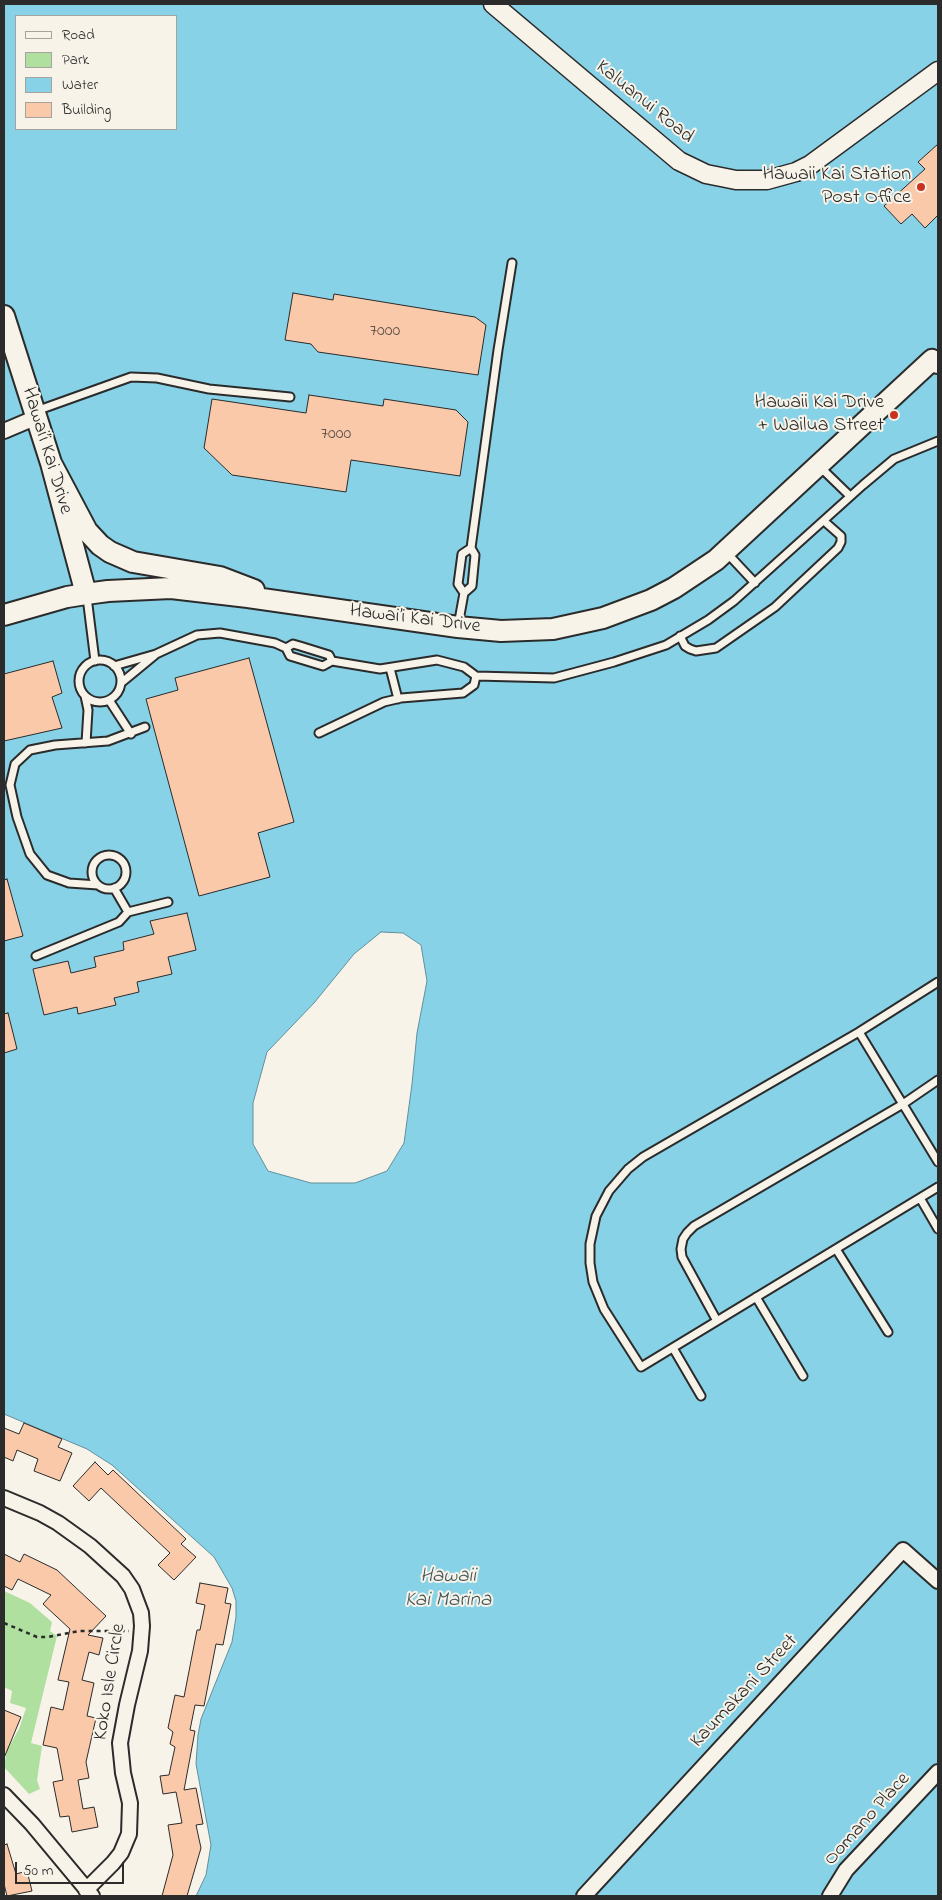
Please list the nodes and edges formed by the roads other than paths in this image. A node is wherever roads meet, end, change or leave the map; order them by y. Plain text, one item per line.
1 (493, 4) edge
2 (938, 71) edge
3 (512, 263) dead end
4 (4, 316) edge
5 (936, 359) edge
6 (290, 397) dead end
7 (36, 414) junction
8 (4, 431) edge
9 (938, 441) edge
10 (51, 463) junction
11 (819, 465) junction
12 (850, 496) junction
13 (824, 520) junction
14 (471, 548) junction
15 (726, 552) junction
16 (755, 583) junction
17 (464, 593) junction
18 (86, 594) junction
19 (292, 604) junction
20 (4, 615) edge
21 (458, 627) junction
22 (680, 636) junction
23 (286, 648) junction
24 (156, 654) junction
25 (96, 661) junction
26 (332, 661) junction
27 (114, 666) junction
28 (390, 668) junction
29 (476, 676) junction
30 (121, 683) junction
31 (85, 696) junction
32 (398, 699) junction
33 (109, 700) junction
34 (146, 727) dead end
35 (319, 733) dead end
36 (131, 734) junction
37 (86, 743) junction
38 (98, 885) junction
39 (114, 888) junction
40 (168, 902) dead end
41 (128, 912) junction
42 (36, 956) dead end
43 (938, 982) edge
44 (860, 1032) junction
45 (938, 1080) edge
46 (903, 1104) junction
47 (938, 1162) edge
48 (938, 1187) edge
49 (920, 1198) junction
50 (938, 1229) edge
51 (836, 1249) junction
52 (756, 1297) junction
53 (717, 1321) junction
54 (888, 1332) dead end
55 (673, 1348) junction
56 (803, 1376) dead end
57 (701, 1396) dead end
58 (4, 1498) edge
59 (938, 1581) edge
60 (938, 1772) edge
61 (4, 1795) edge
62 (89, 1893) edge
63 (584, 1896) edge
64 (830, 1896) edge

1 - 2 street, Kaluanui Road
3 - 14 lane
4 - 7 main road, Hawai’i Kai Drive
5 - 11 main road, Hawai’i Kai Drive
6 - 7 lane
7 - 8 street
7 - 10 main road, Hawai’i Kai Drive
9 - 12 lane
10 - 18 main road, Hawai’i Kai Drive
10 - 19 main road
11 - 12 lane
11 - 15 main road, Hawai’i Kai Drive
12 - 13 lane
13 - 16 lane
13 - 22 lane
14 - 17 lane
14 - 17 lane
15 - 16 lane
15 - 21 main road, Hawai’i Kai Drive
16 - 22 lane
17 - 21 lane
18 - 19 main road, Hawai’i Kai Drive
18 - 20 main road
18 - 25 lane
19 - 21 main road, Hawai’i Kai Drive
22 - 29 lane
23 - 24 lane
23 - 26 lane
23 - 26 lane
24 - 27 lane
24 - 30 lane
25 - 27 lane
25 - 31 lane
26 - 28 lane
27 - 30 lane
28 - 29 lane
28 - 32 lane
29 - 32 lane
30 - 33 lane
31 - 33 lane
31 - 37 lane
32 - 35 lane
33 - 36 lane
34 - 36 lane
36 - 37 lane
37 - 38 lane
38 - 39 lane
38 - 39 lane
39 - 41 lane
40 - 41 lane
41 - 42 lane
43 - 44 lane
44 - 46 lane
44 - 55 lane
45 - 46 lane
46 - 47 lane
46 - 53 lane
48 - 49 lane
49 - 50 lane
49 - 51 lane
51 - 52 lane
51 - 54 lane
52 - 53 lane
52 - 56 lane
53 - 55 lane
55 - 57 lane
58 - 62 street, Koko Isle Circle
59 - 63 street, Kaumakani Street
60 - 64 street, Oomano Place
61 - 62 street, Koko Isle Circle

